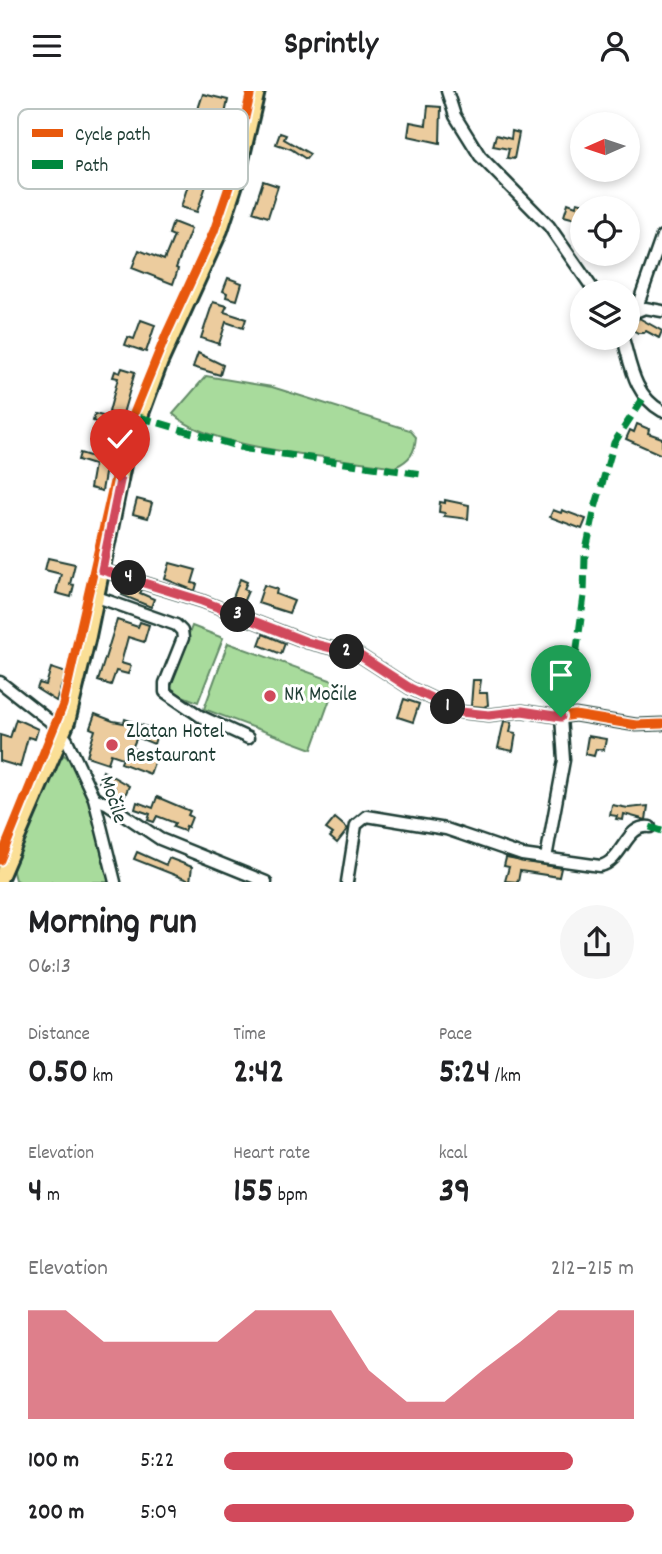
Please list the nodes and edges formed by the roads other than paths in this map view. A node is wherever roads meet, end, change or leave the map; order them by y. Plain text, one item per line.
1 (258, 91) edge
2 (447, 91) edge
3 (248, 134) edge
4 (234, 189) edge
5 (662, 236) edge
6 (586, 280) edge
7 (640, 292) edge
8 (640, 310) edge
9 (662, 311) edge
10 (627, 350) edge
11 (662, 411) edge
12 (102, 570) junction
13 (97, 597) junction
14 (0, 682) edge
15 (561, 717) junction
16 (662, 724) edge
17 (64, 734) junction
18 (248, 738) dead end
19 (94, 798) junction
20 (650, 827) dead end
21 (546, 858) junction
22 (0, 880) edge
23 (115, 882) edge
24 (266, 882) edge
25 (347, 882) edge

1 - 3 main road
2 - 6 street
4 - 12 main road
5 - 7 street
8 - 9 street
10 - 11 street
12 - 13 main road
12 - 15 street
13 - 17 main road
13 - 18 street
14 - 17 street
15 - 16 street
15 - 21 street
17 - 19 street, Močile
17 - 22 main road
19 - 23 street, Močile
19 - 24 street
20 - 21 street
21 - 25 street

